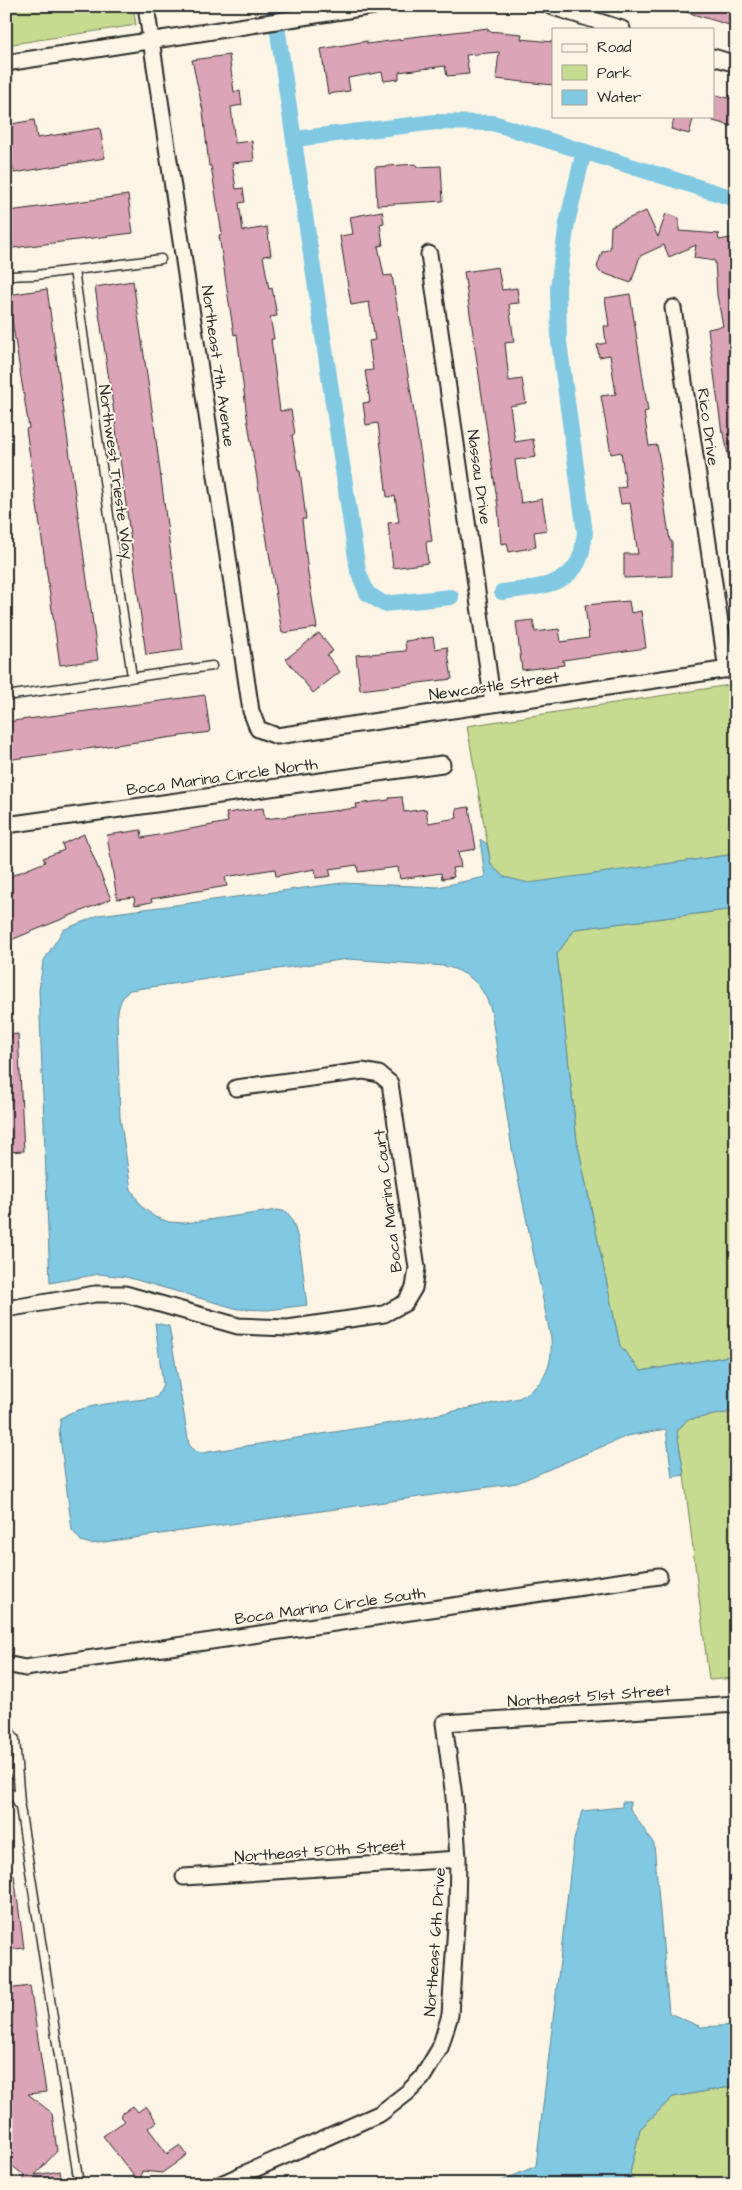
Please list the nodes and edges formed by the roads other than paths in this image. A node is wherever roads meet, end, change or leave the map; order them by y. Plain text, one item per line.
1 (146, 6) edge
2 (374, 6) edge
3 (550, 6) edge
4 (619, 28) edge
5 (151, 40) junction
6 (714, 57) edge
7 (6, 63) edge
8 (736, 64) edge
9 (429, 254) dead end
10 (161, 259) dead end
11 (74, 270) junction
12 (6, 276) edge
13 (673, 308) dead end
14 (212, 666) dead end
15 (731, 669) edge
16 (132, 677) junction
17 (6, 696) edge
18 (493, 704) junction
19 (258, 729) joint
20 (442, 764) dead end
21 (6, 826) edge
22 (236, 1088) dead end
23 (6, 1309) edge
24 (658, 1576) dead end
25 (6, 1664) edge
26 (736, 1704) edge
27 (444, 1723) joint
28 (6, 1726) edge
29 (6, 1762) edge
30 (18, 1778) junction
31 (6, 1792) edge
32 (20, 1807) junction
33 (458, 1859) junction
34 (184, 1877) dead end
35 (79, 2184) edge
36 (221, 2184) edge

1 - 5 street, Northeast 7th Avenue
2 - 5 street
3 - 4 street
5 - 7 street
5 - 19 street, Northeast 7th Avenue
6 - 8 street
9 - 18 street, Nassau Drive
10 - 11 lane
11 - 12 lane
11 - 16 lane, Northwest Trieste Way
13 - 15 street, Rico Drive
14 - 16 lane
15 - 18 street, Newcastle Street
16 - 17 lane
18 - 19 street, Newcastle Street
20 - 21 street, Boca Marina Circle North
22 - 23 street, Boca Marina Court
24 - 25 street, Boca Marina Circle South
26 - 27 street, Northeast 51st Street
27 - 33 street, Northeast 6th Drive
28 - 30 lane
29 - 30 lane
30 - 32 lane
31 - 32 lane
32 - 35 lane
33 - 34 street, Northeast 50th Street
33 - 36 street, Northeast 6th Drive

